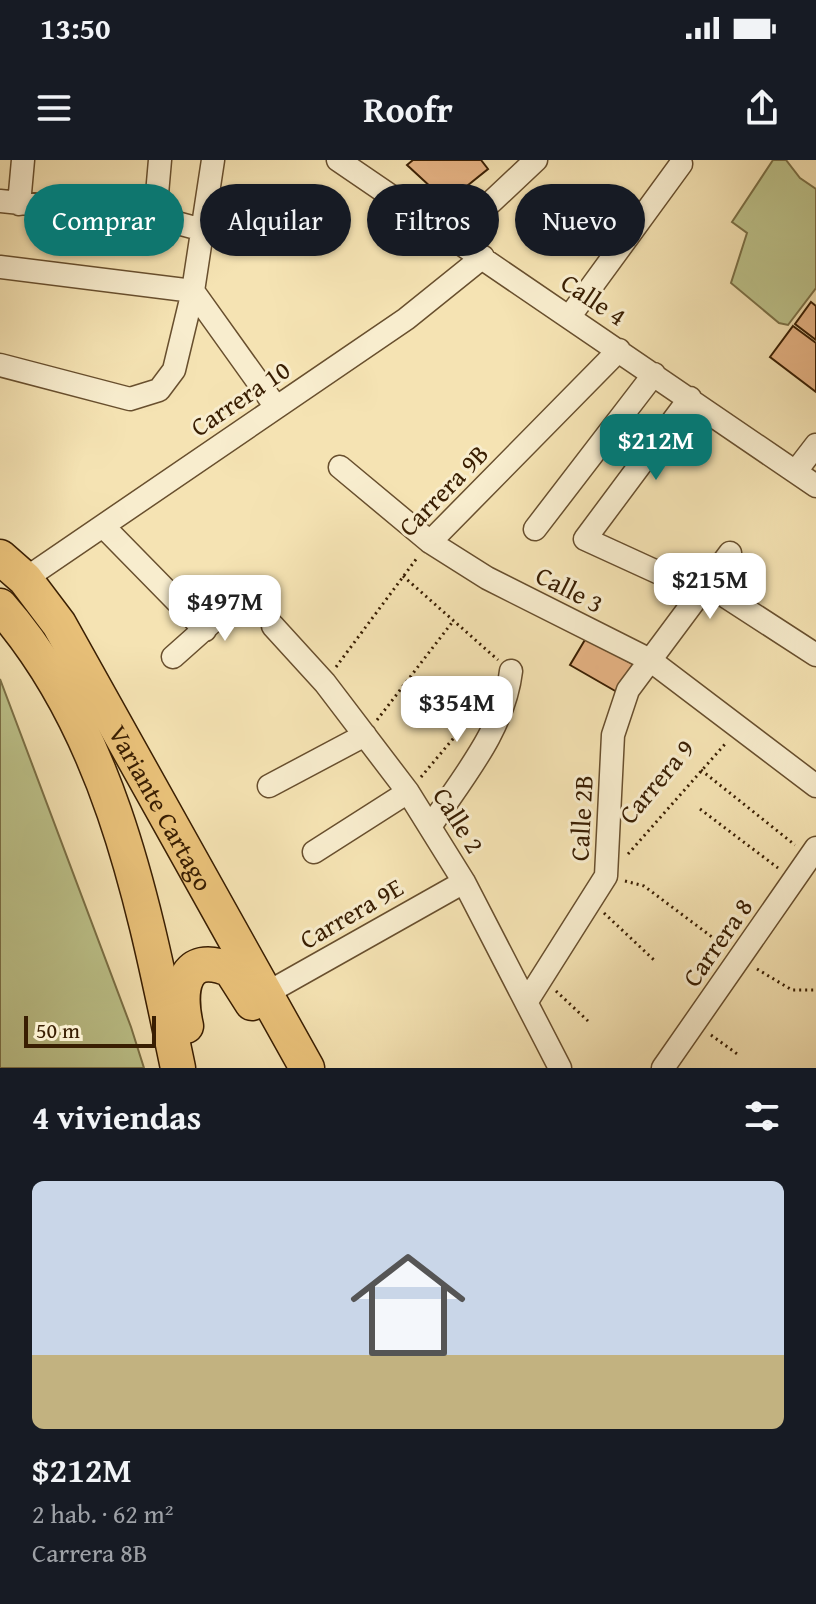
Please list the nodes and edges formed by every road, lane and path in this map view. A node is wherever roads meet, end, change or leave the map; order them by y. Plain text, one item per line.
1 (23, 160) edge
2 (160, 160) edge
3 (213, 160) edge
4 (338, 160) edge
5 (536, 160) edge
6 (681, 164) dead end
7 (158, 184) edge
8 (210, 184) edge
9 (374, 184) edge
10 (499, 195) edge
11 (10, 202) edge
12 (200, 248) edge
13 (483, 257) joint
14 (0, 267) edge
15 (193, 291) junction
16 (570, 316) junction
17 (619, 350) junction
18 (0, 365) edge
19 (654, 374) junction
20 (690, 398) junction
21 (276, 407) junction
22 (816, 445) edge
23 (340, 467) dead end
24 (796, 471) junction
25 (816, 486) edge
26 (103, 526) junction
27 (535, 529) dead end
28 (430, 542) junction
29 (730, 553) dead end
30 (12, 568) edge
31 (403, 576) junction
32 (705, 589) junction
33 (246, 592) dead end
34 (0, 606) edge
35 (454, 620) junction
36 (273, 626) dead end
37 (205, 630) junction
38 (816, 655) edge
39 (173, 657) dead end
40 (650, 660) junction
41 (511, 671) joint
42 (325, 683) junction
43 (480, 707) dead end
44 (739, 729) junction
45 (365, 735) junction
46 (701, 770) junction
47 (269, 786) dead end
48 (816, 786) edge
49 (408, 792) junction
50 (700, 809) dead end
51 (430, 827) junction
52 (314, 852) dead end
53 (813, 852) edge
54 (607, 867) junction
55 (794, 880) junction
56 (464, 882) junction
57 (592, 902) junction
58 (740, 958) junction
59 (654, 960) dead end
60 (542, 978) junction
61 (816, 990) edge
62 (267, 993) junction
63 (527, 1001) junction
64 (588, 1021) dead end
65 (695, 1023) junction
66 (740, 1056) dead end
67 (178, 1068) edge
68 (196, 1068) edge
69 (296, 1068) edge
70 (307, 1068) edge
71 (560, 1068) edge
72 (663, 1068) edge

1 - 11 street
2 - 7 street
3 - 8 street
4 - 9 street, Calle 4
5 - 10 street
6 - 16 street
12 - 15 street
13 - 16 street, Calle 4
13 - 21 street, Carrera 10
14 - 15 street
15 - 18 street
15 - 21 street
16 - 17 street, Calle 4
17 - 19 street, Calle 4
17 - 28 street, Carrera 9B
19 - 20 street, Calle 4
19 - 27 street
20 - 24 street, Calle 4
20 - 32 street
21 - 26 street, Carrera 10
22 - 24 street
23 - 28 street, Calle 3
24 - 25 street, Calle 4
26 - 30 street, Carrera 10
26 - 37 street
28 - 31 path, Carrera 9B
28 - 40 street, Calle 3
29 - 32 street, Calle 2B
30 - 62 highway, Variante Cartago
31 - 35 path
31 - 42 path, Carrera 9B
32 - 38 street
32 - 40 street, Calle 2B
33 - 37 street
34 - 67 highway, Variante Cartago
35 - 41 path
35 - 45 path
36 - 42 street, Calle 2
37 - 39 street
40 - 44 street, Calle 3
40 - 54 street, Calle 2B
41 - 51 street
42 - 45 street, Calle 2
43 - 49 path
44 - 46 path, Carrera 9
44 - 48 street, Calle 3
45 - 47 street
45 - 49 street, Calle 2
46 - 53 path
46 - 54 path, Carrera 9
49 - 51 street, Calle 2
49 - 52 street
50 - 55 path
51 - 56 street, Calle 2
53 - 55 street, Carrera 8
54 - 57 street
54 - 58 path, Calle 2B
55 - 58 street, Carrera 8
56 - 62 street, Carrera 9E
56 - 63 street, Calle 2
57 - 59 path
57 - 60 street
58 - 61 path, Calle 2B
58 - 65 street, Carrera 8
60 - 63 street
60 - 64 path
62 - 70 highway, Variante Cartago
63 - 71 street, Calle 2
65 - 66 path
65 - 72 street, Carrera 8
68 - 69 highway

